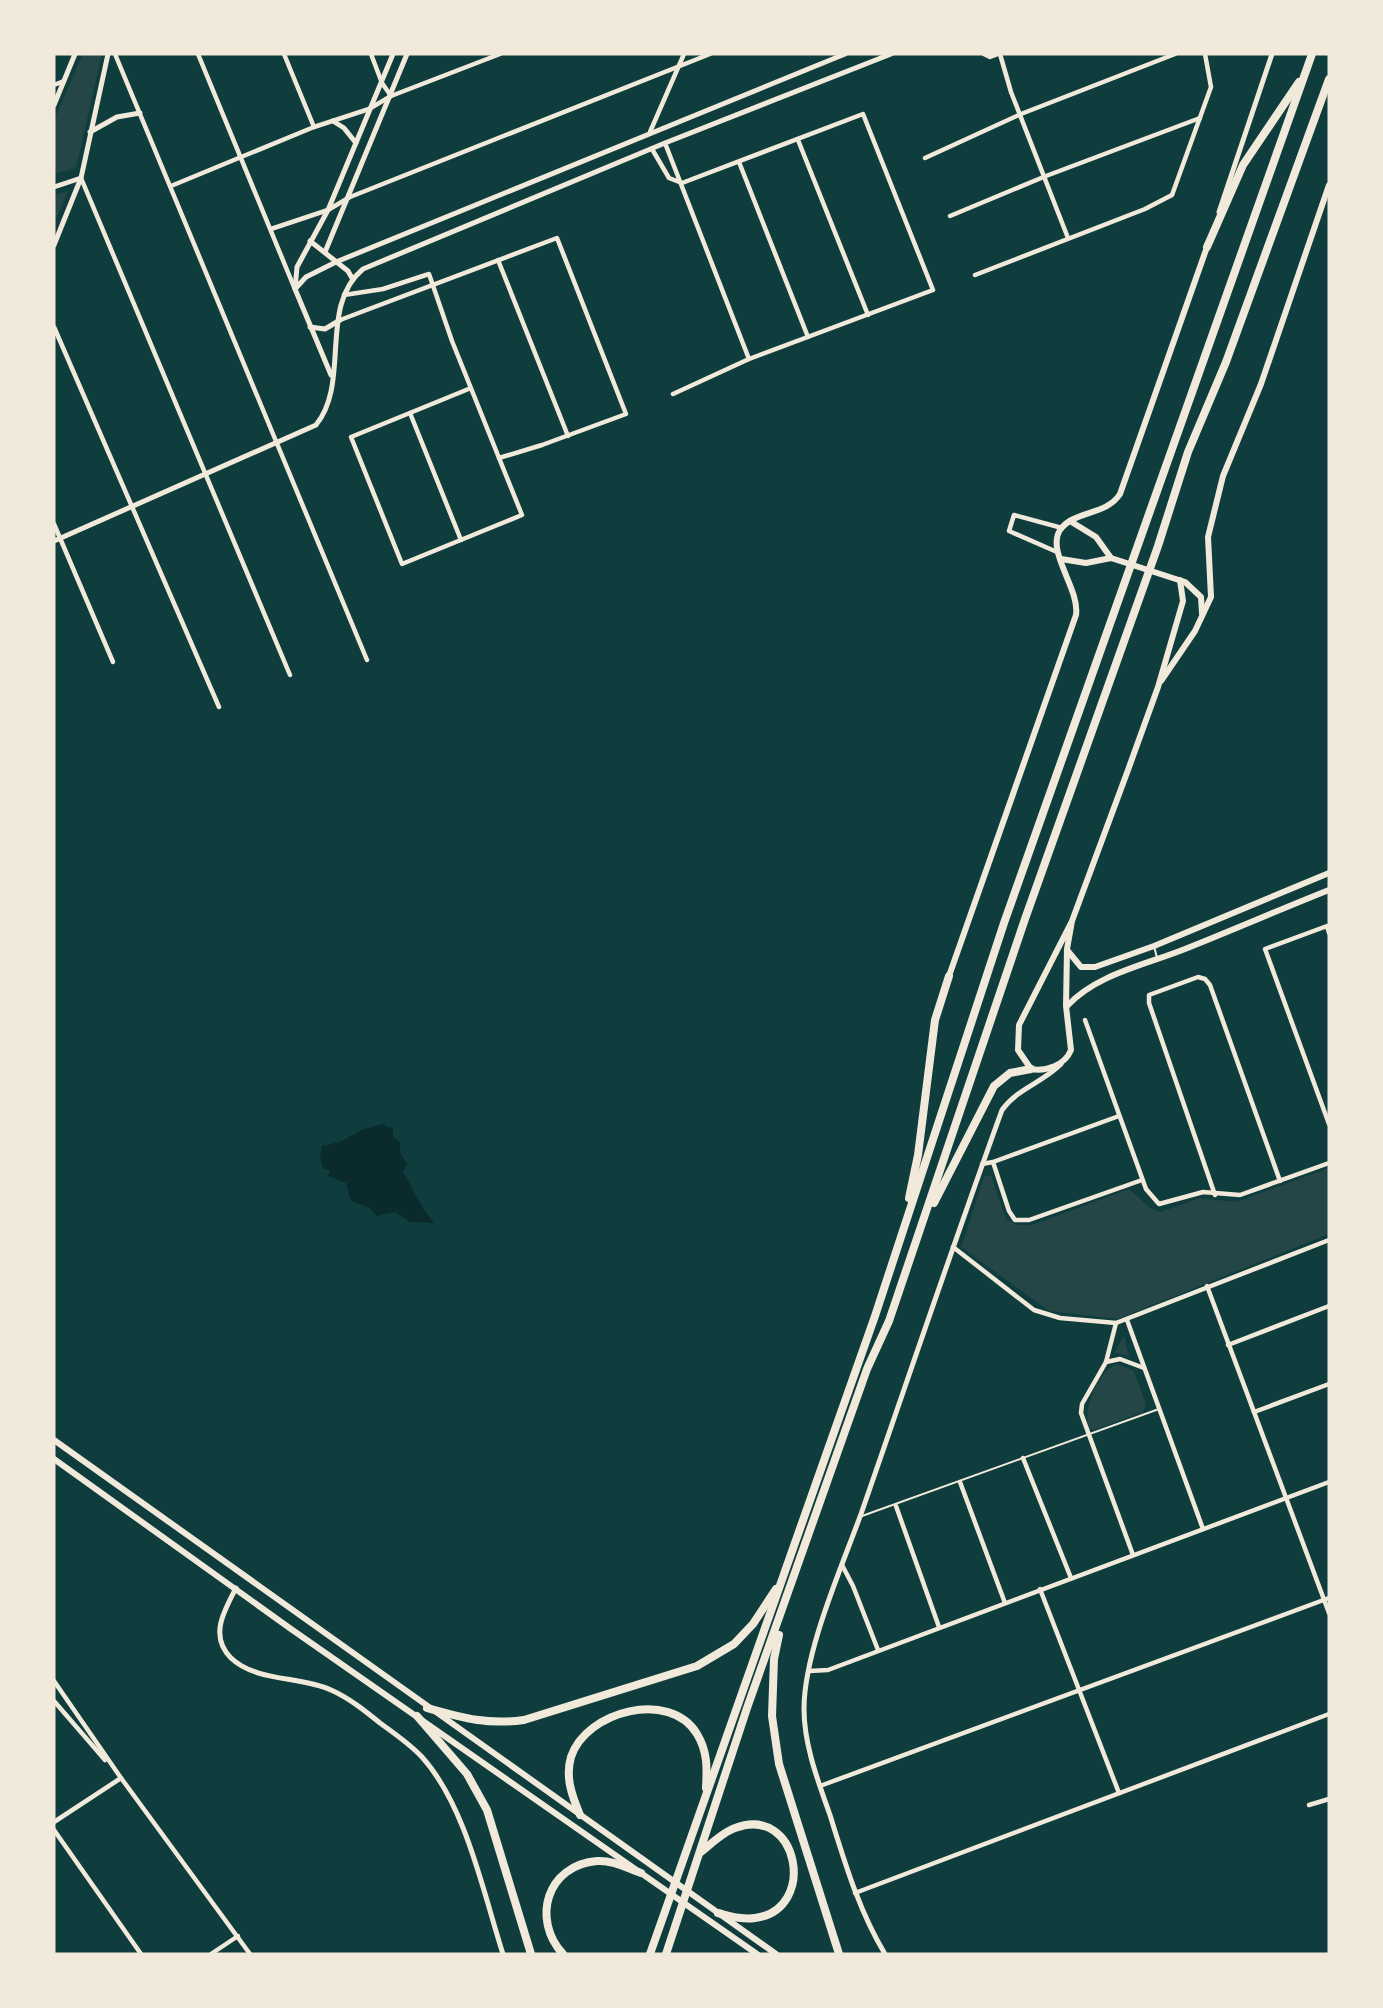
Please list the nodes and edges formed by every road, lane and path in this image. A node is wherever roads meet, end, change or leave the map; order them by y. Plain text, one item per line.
1 (75, 54) edge
2 (108, 54) edge
3 (115, 54) edge
4 (198, 54) edge
5 (284, 54) edge
6 (371, 54) edge
7 (393, 54) edge
8 (407, 54) edge
9 (500, 54) edge
10 (684, 54) edge
11 (710, 54) edge
12 (845, 54) edge
13 (891, 54) edge
14 (984, 54) edge
15 (999, 54) edge
16 (1175, 54) edge
17 (1205, 54) edge
18 (1272, 54) edge
19 (1312, 54) edge
20 (679, 66) junction
21 (1306, 72) junction
22 (1329, 79) edge
23 (64, 81) junction
24 (382, 82) junction
25 (54, 85) edge
26 (1329, 94) edge
27 (391, 96) junction
28 (54, 105) edge
29 (369, 110) junction
30 (140, 113) junction
31 (1021, 114) junction
32 (1200, 118) junction
33 (333, 121) junction
34 (314, 127) junction
35 (90, 132) junction
36 (650, 132) junction
37 (798, 140) junction
38 (356, 143) junction
39 (665, 143) junction
40 (652, 149) junction
41 (241, 158) junction
42 (926, 159) dead end
43 (739, 162) junction
44 (1046, 176) junction
45 (1293, 177) junction
46 (81, 178) junction
47 (682, 183) junction
48 (171, 186) junction
49 (1329, 186) edge
50 (54, 187) edge
51 (350, 197) junction
52 (328, 210) junction
53 (950, 216) dead end
54 (271, 229) junction
55 (1068, 238) junction
56 (310, 241) junction
57 (54, 245) edge
58 (1207, 247) junction
59 (325, 252) junction
60 (498, 260) junction
61 (336, 261) junction
62 (975, 275) dead end
63 (352, 278) junction
64 (434, 285) junction
65 (295, 289) junction
66 (344, 295) junction
67 (868, 315) junction
68 (340, 320) junction
69 (54, 327) edge
70 (310, 327) junction
71 (808, 337) junction
72 (749, 359) junction
73 (332, 376) junction
74 (471, 388) junction
75 (673, 394) dead end
76 (410, 413) junction
77 (568, 436) junction
78 (277, 443) junction
79 (500, 458) junction
80 (205, 473) junction
81 (132, 505) junction
82 (1070, 521) junction
83 (54, 524) edge
84 (1062, 528) junction
85 (61, 538) junction
86 (461, 540) junction
87 (54, 541) edge
88 (1058, 552) junction
89 (1111, 558) junction
90 (1061, 559) junction
91 (1180, 580) junction
92 (1202, 615) junction
93 (367, 660) dead end
94 (113, 662) dead end
95 (290, 675) dead end
96 (1158, 687) junction
97 (219, 707) dead end
98 (1329, 873) edge
99 (1329, 890) edge
100 (1072, 921) junction
101 (1329, 933) edge
102 (1154, 946) junction
103 (1067, 949) junction
104 (1157, 960) junction
105 (949, 976) joint
106 (1066, 1006) junction
107 (1084, 1020) dead end
108 (1064, 1061) junction
109 (1030, 1069) junction
110 (1119, 1116) junction
111 (1329, 1124) edge
112 (993, 1162) junction
113 (1329, 1163) edge
114 (982, 1164) junction
115 (1142, 1180) junction
116 (1280, 1180) junction
117 (1215, 1195) junction
118 (919, 1233) junction
119 (902, 1234) junction
120 (1329, 1240) edge
121 (953, 1247) junction
122 (1207, 1286) junction
123 (1329, 1306) edge
124 (1127, 1320) junction
125 (1116, 1323) junction
126 (1228, 1345) junction
127 (1106, 1362) junction
128 (1144, 1368) junction
129 (1329, 1384) edge
130 (1159, 1408) junction
131 (1254, 1412) junction
132 (1089, 1434) junction
133 (54, 1440) edge
134 (1023, 1458) junction
135 (54, 1459) edge
136 (960, 1482) junction
137 (1329, 1482) edge
138 (1286, 1498) junction
139 (896, 1506) junction
140 (860, 1517) junction
141 (1203, 1529) junction
142 (1132, 1555) junction
143 (842, 1565) junction
144 (789, 1568) junction
145 (1071, 1578) junction
146 (236, 1588) junction
147 (1040, 1589) junction
148 (1327, 1599) edge
149 (1005, 1603) junction
150 (784, 1611) junction
151 (1329, 1613) edge
152 (939, 1627) junction
153 (878, 1650) junction
154 (809, 1671) junction
155 (54, 1681) edge
156 (1079, 1691) junction
157 (54, 1701) edge
158 (427, 1708) junction
159 (1329, 1714) edge
160 (417, 1716) junction
161 (121, 1778) junction
162 (820, 1786) junction
163 (1119, 1792) junction
164 (706, 1798) junction
165 (1329, 1799) edge
166 (1309, 1805) dead end
167 (580, 1815) junction
168 (54, 1822) edge
169 (54, 1830) edge
170 (701, 1852) junction
171 (641, 1873) junction
172 (855, 1893) junction
173 (718, 1913) junction
174 (676, 1924) junction
175 (238, 1936) junction
176 (654, 1945) junction
177 (141, 1954) edge
178 (211, 1954) edge
179 (250, 1954) edge
180 (503, 1954) edge
181 (531, 1954) edge
182 (563, 1954) edge
183 (645, 1954) edge
184 (650, 1954) edge
185 (666, 1954) edge
186 (672, 1954) edge
187 (757, 1954) edge
188 (776, 1954) edge
189 (839, 1954) edge
190 (885, 1954) edge

1 - 23 street
2 - 35 street
3 - 30 street
4 - 41 street
5 - 34 street
6 - 24 street
7 - 24 street
8 - 27 street
9 - 27 street
10 - 20 street
11 - 20 street
12 - 36 street
13 - 39 street
14 - 15 street
15 - 31 street
16 - 31 street
17 - 32 street
18 - 58 street
19 - 21 highway
20 - 36 street
20 - 51 street
21 - 58 highway
21 - 119 highway
22 - 45 highway
23 - 25 street
23 - 28 street
24 - 27 street
24 - 29 street
26 - 45 highway
27 - 29 street
27 - 51 street
29 - 33 street
29 - 38 street
30 - 35 street
30 - 48 street
31 - 42 street
31 - 44 street
32 - 44 street
32 - 55 street
33 - 34 street
33 - 38 street
34 - 41 street
35 - 46 street
36 - 61 street
37 - 43 street
37 - 67 street
37 - 67 street
38 - 52 street
39 - 40 street
39 - 47 street
40 - 47 street
40 - 63 street
41 - 48 street
41 - 54 street
43 - 47 street
43 - 71 street
44 - 53 street
44 - 55 street
45 - 118 highway
46 - 50 street
46 - 57 street
46 - 80 street
47 - 72 street
48 - 78 street
49 - 92 main road
51 - 52 street
51 - 59 street
52 - 54 street
52 - 56 street
54 - 65 street
55 - 62 street
56 - 59 street
56 - 65 street
58 - 82 main road
59 - 61 street
60 - 64 street
60 - 77 street
60 - 77 street
61 - 63 street
61 - 65 street
63 - 66 street
64 - 66 street
64 - 68 street
64 - 74 street
65 - 70 street
66 - 68 street
67 - 71 street
68 - 70 street
68 - 73 street
69 - 81 street
70 - 73 street
71 - 72 street
72 - 75 street
73 - 78 street
74 - 76 street
74 - 79 street
76 - 86 street
76 - 86 street
77 - 79 street
78 - 80 street
78 - 93 street
79 - 86 street
80 - 81 street
80 - 95 street
81 - 85 street
81 - 97 street
82 - 84 main road
82 - 89 main road
83 - 85 street
84 - 88 main road
84 - 88 street
85 - 87 street
85 - 94 street
88 - 90 main road
89 - 90 main road
89 - 91 main road
90 - 105 main road
91 - 92 main road
91 - 96 main road
92 - 96 main road
96 - 100 main road
98 - 102 main road
99 - 104 main road
100 - 103 main road
100 - 109 main road
101 - 111 street
102 - 103 main road
102 - 104 lane
103 - 106 main road
104 - 106 main road
105 - 119 highway
106 - 108 main road
107 - 110 street
108 - 109 main road
108 - 114 street
109 - 118 highway
110 - 112 street
110 - 115 street
112 - 114 street
112 - 115 street
113 - 116 street
114 - 121 street
115 - 117 street
116 - 117 street
116 - 117 street
118 - 150 highway
119 - 144 highway
120 - 122 street
121 - 125 street
121 - 140 street
122 - 124 street
122 - 126 street
123 - 126 street
124 - 125 street
124 - 128 street
125 - 127 street
126 - 131 street
127 - 128 street
127 - 132 street
128 - 130 street
129 - 131 street
130 - 132 lane
130 - 141 street
131 - 138 street
132 - 134 lane
132 - 142 street
133 - 158 main road
134 - 136 lane
134 - 145 street
135 - 146 main road
136 - 139 lane
136 - 149 street
137 - 138 street
138 - 141 street
138 - 148 street
139 - 140 lane
139 - 152 street
140 - 143 street
141 - 142 street
142 - 145 street
143 - 153 street
143 - 154 street
144 - 158 highway
144 - 164 highway
145 - 147 street
146 - 160 main road
146 - 180 street
147 - 149 street
147 - 156 street
148 - 151 street
148 - 156 street
149 - 152 street
150 - 170 highway
150 - 189 highway
152 - 153 street
153 - 154 street
154 - 162 street
155 - 161 street
156 - 162 street
156 - 163 street
157 - 161 street
158 - 167 main road
159 - 163 street
160 - 171 main road
160 - 181 highway
161 - 168 street
161 - 175 street
162 - 172 street
163 - 172 street
164 - 167 highway
164 - 176 highway
165 - 166 street
167 - 173 main road
169 - 177 street
170 - 173 highway
170 - 174 highway
171 - 182 highway
171 - 187 main road
172 - 190 street
173 - 188 main road
174 - 185 highway
174 - 186 highway
175 - 178 street
175 - 179 street
176 - 183 highway
176 - 184 highway

